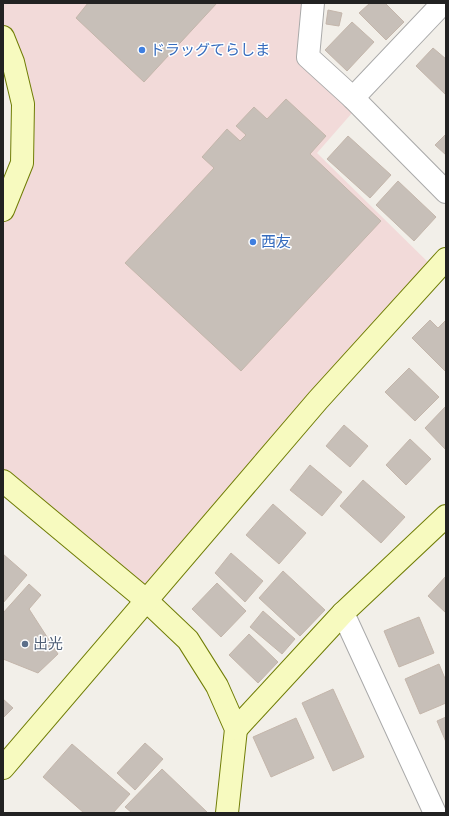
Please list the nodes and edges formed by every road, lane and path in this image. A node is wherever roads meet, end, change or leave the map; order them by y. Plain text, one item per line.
1 (313, 3) edge
2 (443, 3) edge
3 (3, 37) edge
4 (353, 98) junction
5 (446, 192) edge
6 (3, 210) edge
7 (446, 259) edge
8 (3, 481) edge
9 (446, 516) edge
10 (147, 601) junction
11 (343, 613) junction
12 (236, 728) junction
13 (3, 768) edge
14 (227, 813) edge
15 (435, 813) edge

1 - 4 street
2 - 4 street
3 - 6 street
4 - 5 street
7 - 10 street
8 - 10 street
9 - 11 street
10 - 12 street
10 - 13 street
11 - 12 street
11 - 15 street
12 - 14 street

